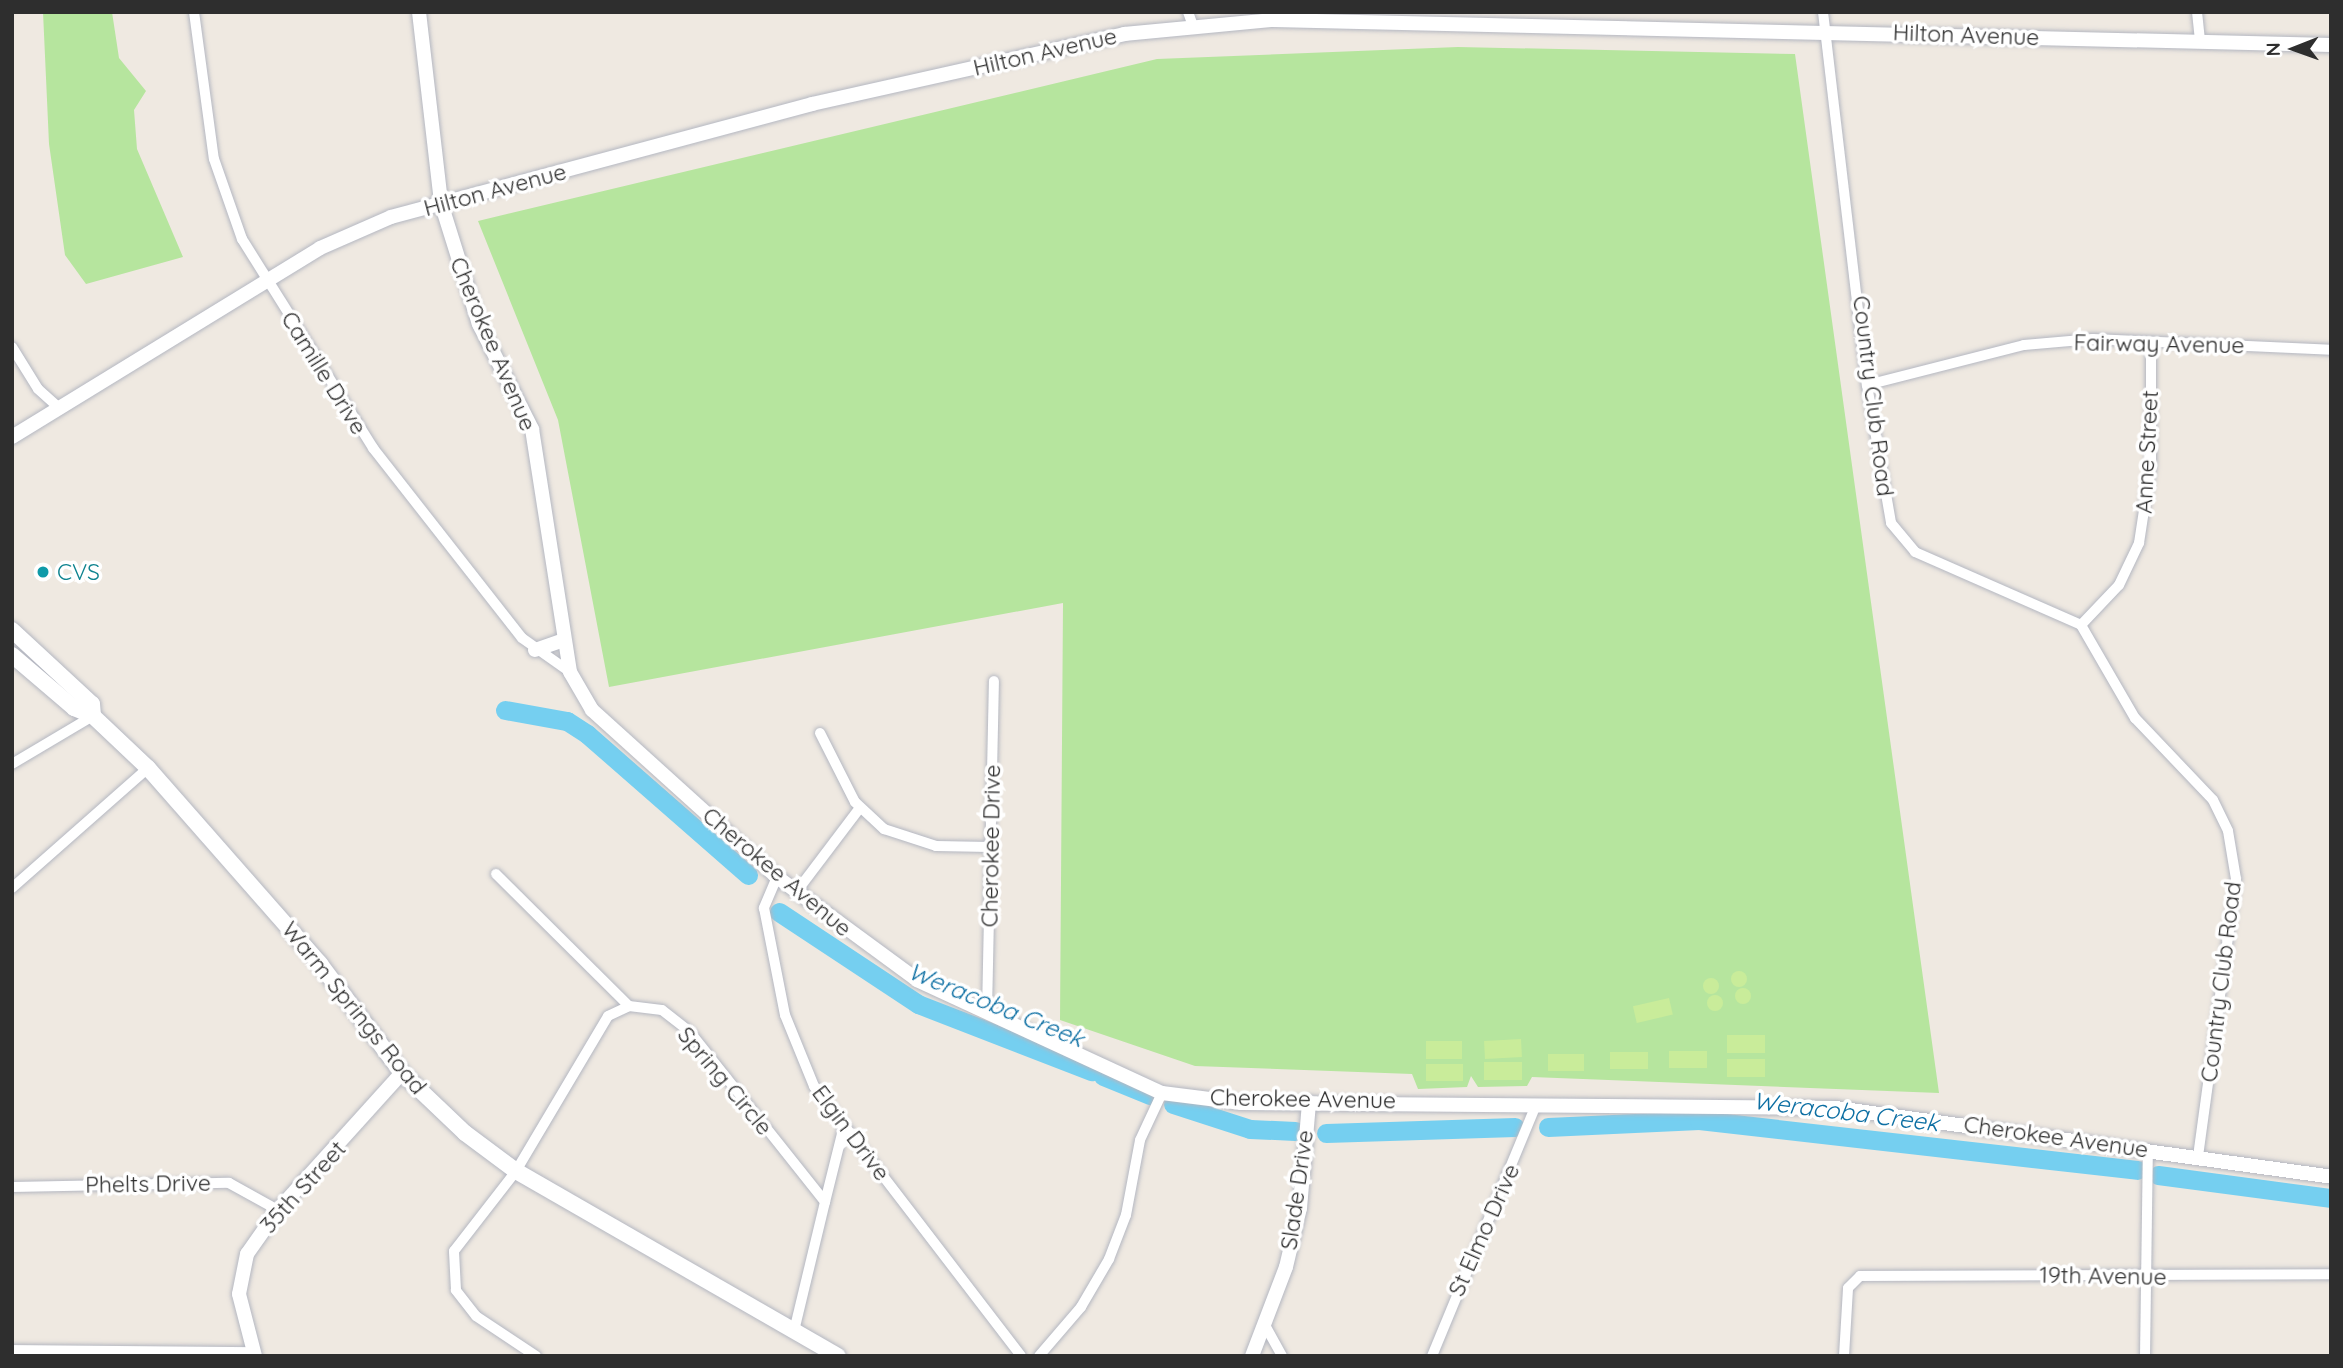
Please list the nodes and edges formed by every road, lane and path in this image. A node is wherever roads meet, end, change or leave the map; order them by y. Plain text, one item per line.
1 (194, 12) edge
2 (419, 12) edge
3 (1823, 12) edge
4 (2197, 12) edge
5 (1190, 18) edge
6 (1824, 30) junction
7 (2200, 40) junction
8 (2331, 46) edge
9 (441, 203) junction
10 (266, 281) junction
11 (2151, 343) junction
12 (12, 347) edge
13 (2331, 350) edge
14 (1867, 386) junction
15 (60, 409) junction
16 (12, 437) edge
17 (2081, 625) junction
18 (12, 630) edge
19 (564, 640) junction
20 (535, 650) junction
21 (12, 655) edge
22 (570, 672) junction
23 (994, 681) dead end
24 (93, 716) junction
25 (820, 733) dead end
26 (12, 764) edge
27 (148, 768) junction
28 (859, 809) junction
29 (990, 848) junction
30 (496, 874) dead end
31 (777, 877) junction
32 (12, 888) edge
33 (797, 891) junction
34 (629, 1006) junction
35 (987, 1013) junction
36 (402, 1073) junction
37 (1162, 1093) junction
38 (1308, 1102) junction
39 (1536, 1105) junction
40 (845, 1126) junction
41 (2148, 1150) junction
42 (2198, 1157) junction
43 (516, 1171) junction
44 (2331, 1177) edge
45 (12, 1187) edge
46 (825, 1202) junction
47 (278, 1210) junction
48 (2331, 1274) edge
49 (2147, 1277) junction
50 (1266, 1327) junction
51 (794, 1331) junction
52 (12, 1350) edge
53 (254, 1354) edge
54 (536, 1356) edge
55 (838, 1356) edge
56 (1021, 1356) edge
57 (1039, 1356) edge
58 (1252, 1356) edge
59 (1282, 1356) edge
60 (1432, 1356) edge
61 (1844, 1356) edge
62 (2145, 1356) edge

1 - 10 street, Camille Drive
2 - 9 street, Cherokee Avenue
3 - 6 street, Country Club Road
4 - 7 street
5 - 6 street, Hilton Avenue
5 - 9 street, Hilton Avenue
6 - 7 street, Hilton Avenue
6 - 14 street, Country Club Road
7 - 8 street, Hilton Avenue
9 - 10 street, Hilton Avenue
9 - 19 street, Cherokee Avenue
10 - 15 street, Hilton Avenue
10 - 20 street, Camille Drive
11 - 13 street, Fairway Avenue
11 - 14 street, Fairway Avenue
11 - 17 street, Anne Street
12 - 15 street
14 - 17 street, Country Club Road
15 - 16 street, Hilton Avenue
17 - 42 street, Country Club Road
18 - 24 main road, Warm Springs Road
19 - 20 street
19 - 22 street, Cherokee Avenue
20 - 22 street, Camille Drive
21 - 24 main road, Warm Springs Road
22 - 31 street, Cherokee Avenue
23 - 29 street, Cherokee Drive
24 - 26 street
24 - 27 main road, Warm Springs Road
25 - 28 street
27 - 32 street
27 - 36 main road, Warm Springs Road
28 - 29 street
28 - 33 street
29 - 35 street, Cherokee Drive
30 - 34 street
31 - 33 street, Cherokee Avenue
31 - 40 street, Elgin Drive
33 - 35 street, Cherokee Avenue
34 - 43 street
34 - 46 street, Spring Circle
35 - 37 street, Cherokee Avenue
36 - 43 main road, Warm Springs Road
36 - 47 street, 35th Street
37 - 38 street, Cherokee Avenue
37 - 57 street
38 - 39 street, Cherokee Avenue
38 - 50 street, Slade Drive
39 - 41 street, Cherokee Avenue
39 - 60 street, St Elmo Drive
40 - 46 street
40 - 56 street, Elgin Drive
41 - 42 street, Cherokee Avenue
41 - 49 street
42 - 44 street, Cherokee Avenue
43 - 51 main road, Warm Springs Road
43 - 54 street
45 - 47 street, Phelts Drive
46 - 51 street
47 - 53 street, 35th Street
48 - 49 street, 19th Avenue
49 - 61 street, 19th Avenue
49 - 62 street
50 - 58 street, Slade Drive
50 - 59 street
51 - 55 main road, Warm Springs Road
52 - 53 street

